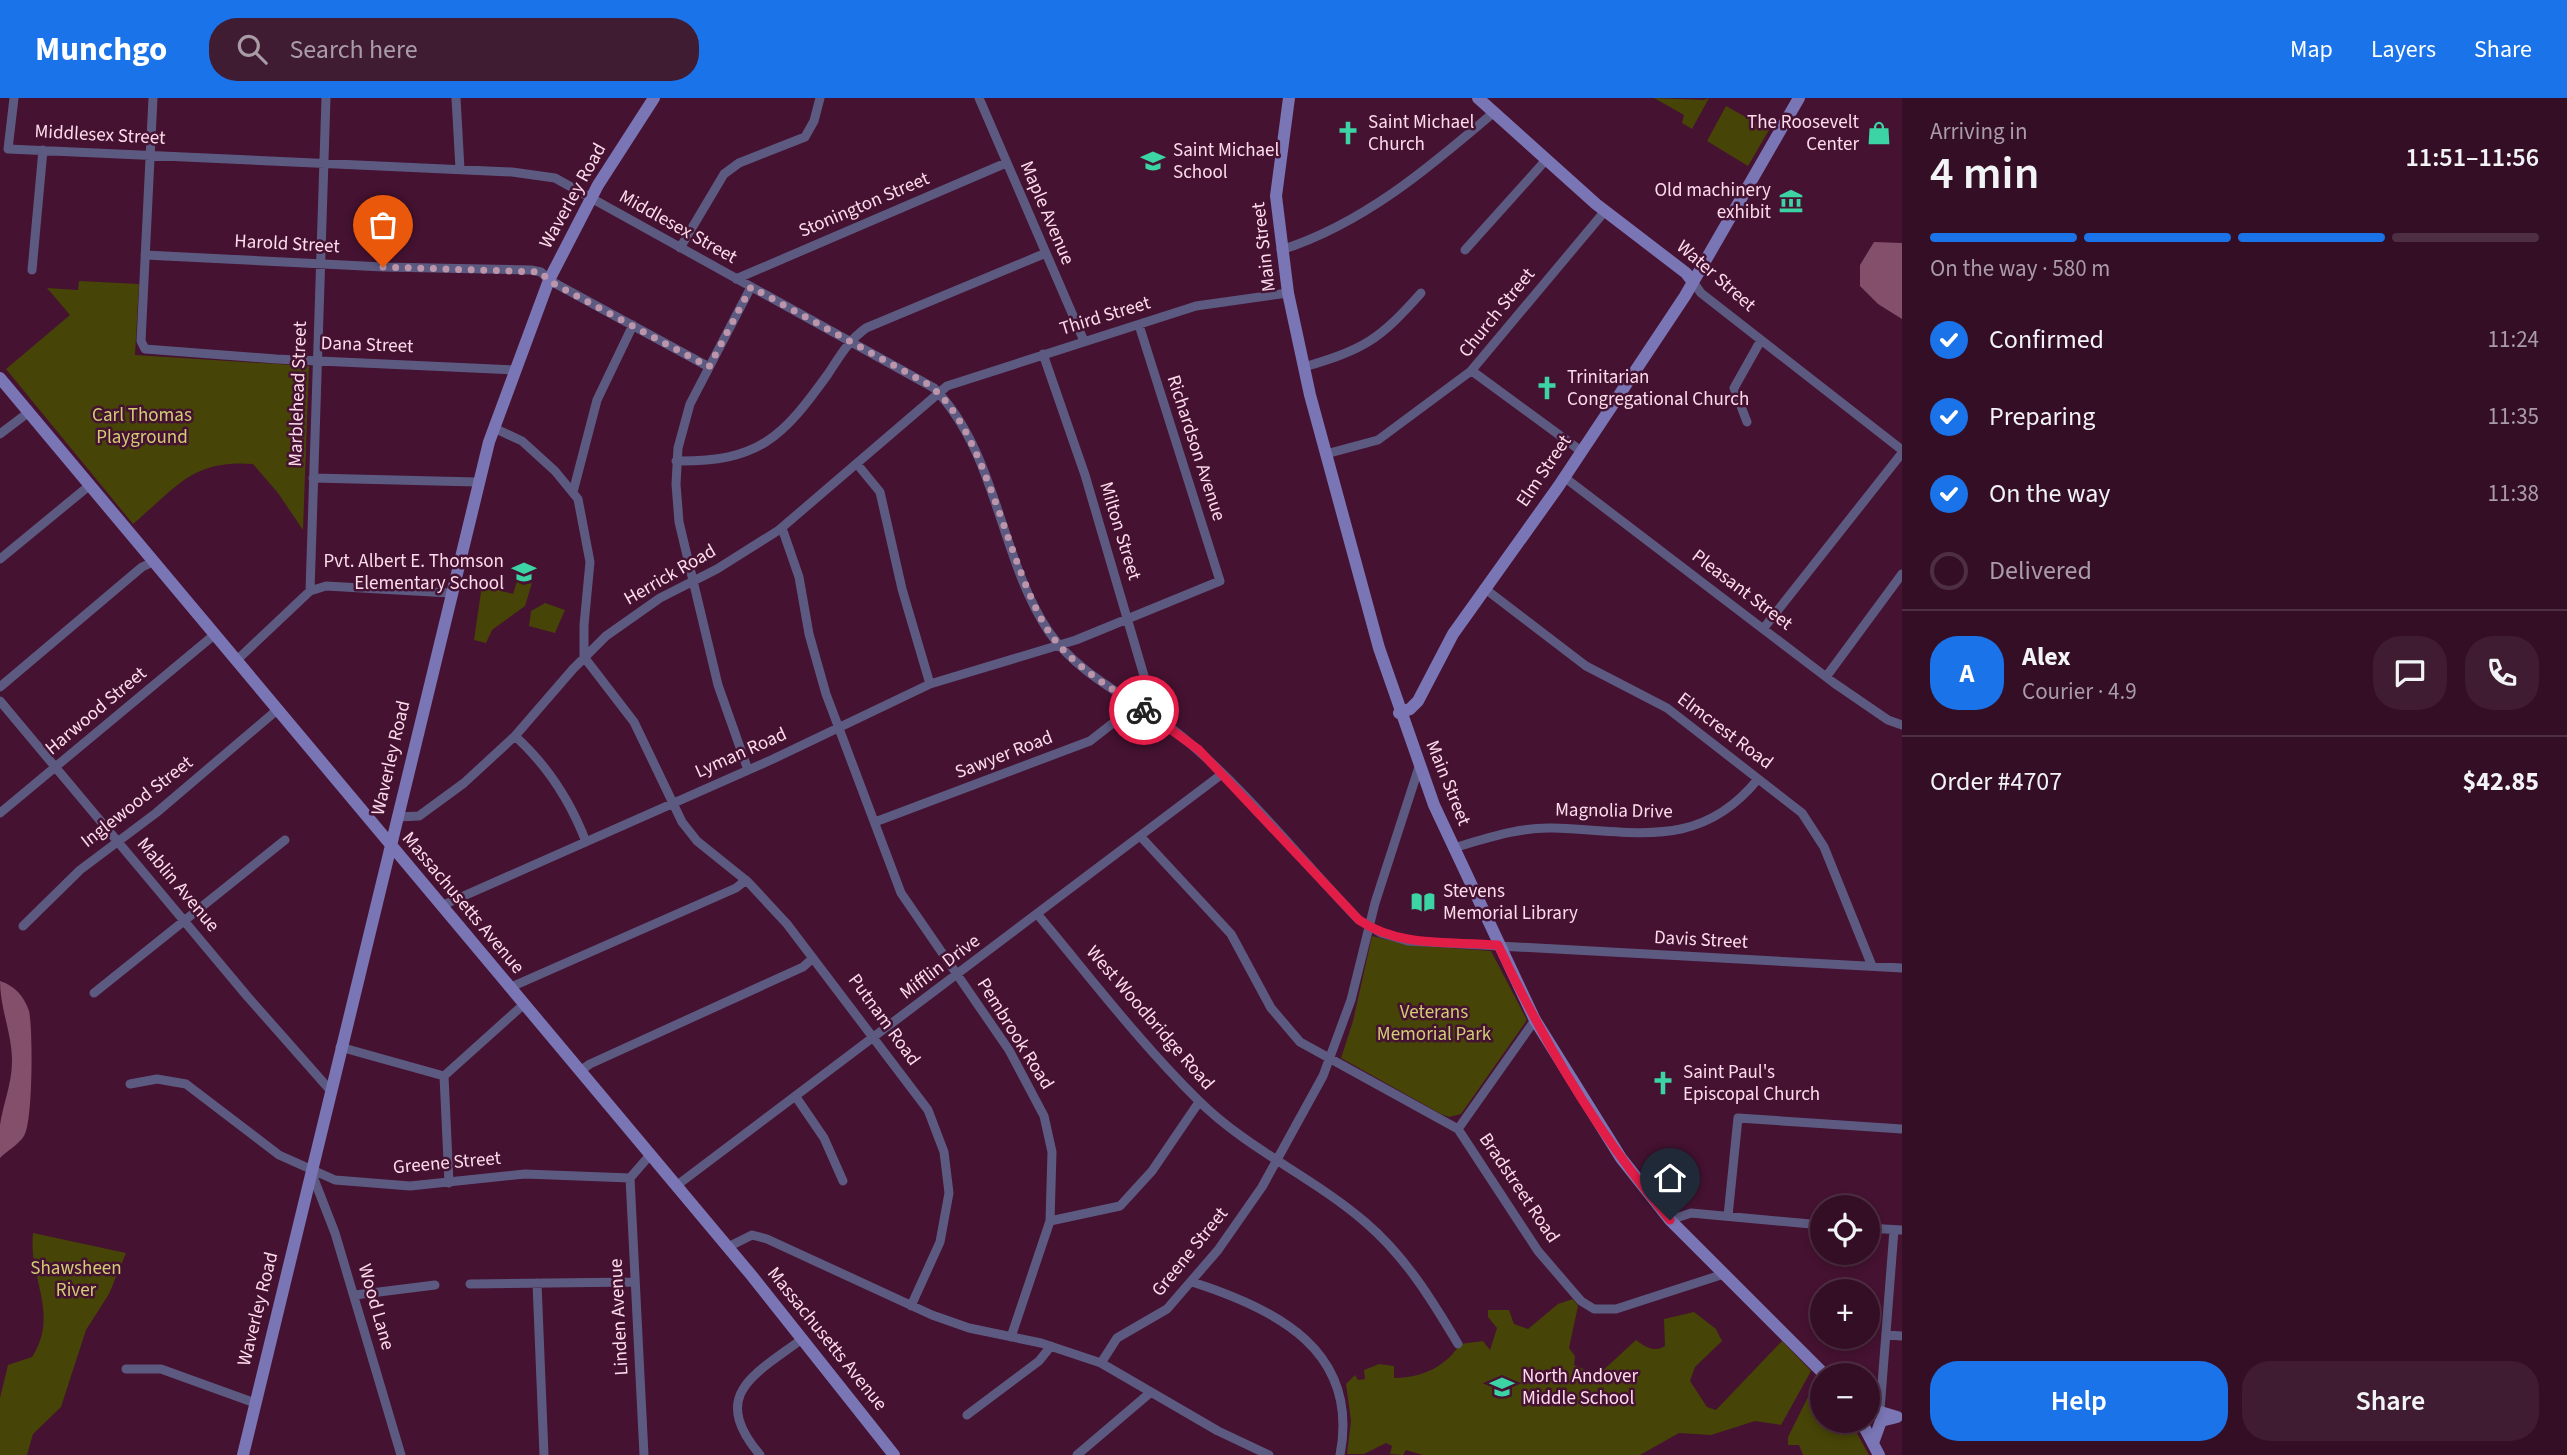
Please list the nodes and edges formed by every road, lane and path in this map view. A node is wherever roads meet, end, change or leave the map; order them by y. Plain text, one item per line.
1 (14, 98) edge
2 (153, 98) edge
3 (326, 98) edge
4 (456, 98) edge
5 (654, 98) edge
6 (820, 98) edge
7 (979, 98) edge
8 (1289, 98) edge
9 (1478, 98) edge
10 (1799, 98) edge
11 (1493, 113) junction
12 (43, 150) junction
13 (150, 155) junction
14 (1545, 161) junction
15 (324, 163) junction
16 (1006, 163) junction
17 (460, 169) junction
18 (590, 198) junction
19 (1605, 211) junction
20 (680, 248) junction
21 (1282, 250) junction
22 (1465, 250) dead end
23 (1046, 253) junction
24 (145, 255) junction
25 (320, 262) junction
26 (32, 270) dead end
27 (736, 279) junction
28 (549, 281) junction
29 (1693, 282) junction
30 (751, 287) junction
31 (1288, 293) junction
32 (1421, 293) dead end
33 (634, 325) junction
34 (1139, 325) junction
35 (849, 340) junction
36 (1761, 340) junction
37 (1084, 341) junction
38 (1043, 354) junction
39 (316, 360) junction
40 (709, 367) junction
41 (1304, 367) junction
42 (514, 370) junction
43 (1472, 370) junction
44 (0, 378) edge
45 (939, 393) junction
46 (29, 412) junction
47 (1747, 422) dead end
48 (494, 428) junction
49 (0, 434) edge
50 (1581, 451) junction
51 (1902, 452) edge
52 (1326, 454) junction
53 (676, 461) junction
54 (857, 464) junction
55 (1564, 477) junction
56 (313, 478) junction
57 (477, 482) junction
58 (90, 485) junction
59 (573, 492) junction
60 (782, 528) junction
61 (0, 559) edge
62 (153, 562) junction
63 (1902, 574) edge
64 (694, 579) junction
65 (1220, 581) joint
66 (1484, 588) junction
67 (310, 591) junction
68 (450, 593) junction
69 (1129, 618) junction
70 (1763, 629) junction
71 (214, 635) junction
72 (1059, 644) junction
73 (584, 657) junction
74 (237, 660) junction
75 (1826, 677) junction
76 (930, 684) junction
77 (0, 687) edge
78 (0, 701) edge
79 (1136, 705) junction
80 (277, 710) junction
81 (1399, 713) junction
82 (1157, 720) junction
83 (1902, 725) edge
84 (838, 729) junction
85 (515, 736) junction
86 (57, 766) junction
87 (1419, 767) junction
88 (748, 770) junction
89 (1222, 774) junction
90 (1758, 779) junction
91 (672, 801) junction
92 (0, 813) edge
93 (397, 817) junction
94 (874, 822) junction
95 (1141, 837) junction
96 (285, 840) dead end
97 (119, 841) junction
98 (586, 842) junction
99 (390, 845) junction
100 (1453, 848) junction
101 (746, 880) junction
102 (441, 906) junction
103 (1038, 915) junction
104 (185, 919) junction
105 (23, 926) dead end
106 (1368, 926) junction
107 (1498, 945) junction
108 (813, 958) junction
109 (1872, 966) junction
110 (1902, 968) edge
111 (958, 975) junction
112 (509, 988) junction
113 (94, 993) dead end
114 (523, 1005) junction
115 (1535, 1020) junction
116 (874, 1038) junction
117 (340, 1047) junction
118 (1331, 1059) junction
119 (580, 1072) junction
120 (444, 1076) junction
121 (130, 1084) dead end
122 (330, 1090) junction
123 (796, 1097) junction
124 (1199, 1101) junction
125 (1458, 1129) junction
126 (1902, 1129) edge
127 (650, 1155) junction
128 (1276, 1162) junction
129 (311, 1172) junction
130 (630, 1178) junction
131 (843, 1181) dead end
132 (449, 1183) junction
133 (676, 1186) junction
134 (1728, 1216) junction
135 (1670, 1220) junction
136 (1050, 1221) junction
137 (1810, 1224) edge
138 (1880, 1229) edge
139 (1898, 1230) edge
140 (728, 1247) junction
141 (1724, 1274) junction
142 (634, 1282) junction
143 (1192, 1282) junction
144 (537, 1283) junction
145 (470, 1284) dead end
146 (435, 1285) dead end
147 (355, 1295) junction
148 (911, 1306) junction
149 (1886, 1335) junction
150 (1902, 1336) edge
151 (1011, 1337) junction
152 (802, 1339) junction
153 (1458, 1344) dead end
154 (1051, 1346) junction
155 (1101, 1363) junction
156 (1813, 1363) edge
157 (126, 1369) dead end
158 (1880, 1372) edge
159 (1151, 1392) junction
160 (255, 1403) junction
161 (1880, 1411) edge
162 (968, 1415) dead end
163 (1899, 1418) edge
164 (1867, 1433) edge
165 (1873, 1443) junction
166 (1244, 1444) junction
167 (243, 1455) edge
168 (401, 1455) edge
169 (544, 1455) edge
170 (644, 1455) edge
171 (760, 1455) edge
172 (894, 1455) edge
173 (1077, 1455) edge
174 (1237, 1455) edge
175 (1269, 1455) edge
176 (1340, 1455) edge
177 (1880, 1455) edge

1 - 12 street, Middlesex Street
2 - 13 street
3 - 15 street, Marblehead Street
4 - 17 street
5 - 18 main road, Waverley Road
6 - 20 street
7 - 16 street, Maple Avenue
8 - 21 main road, Main Street
9 - 11 main road, Water Street
10 - 29 main road, Elm Street
11 - 14 main road, Water Street
11 - 21 street
12 - 13 street, Middlesex Street
12 - 26 street
13 - 15 street, Middlesex Street
13 - 24 street
14 - 19 main road, Water Street
14 - 22 street
15 - 17 street, Middlesex Street
15 - 25 street, Marblehead Street
16 - 23 street, Maple Avenue
16 - 27 street, Stonington Street
17 - 18 street, Middlesex Street
18 - 20 street, Middlesex Street
18 - 28 main road, Waverley Road
19 - 29 main road, Water Street
19 - 43 street, Church Street
20 - 27 street, Middlesex Street
21 - 31 main road, Main Street
23 - 35 street
23 - 37 street, Maple Avenue
24 - 25 street, Harold Street
24 - 39 street, Dana Street
25 - 28 street, Harold Street
25 - 39 street, Marblehead Street
27 - 30 street, Middlesex Street
28 - 33 street, Harold Street
28 - 42 main road, Waverley Road
29 - 36 street, Water Street
29 - 50 main road, Elm Street
30 - 35 street, Middlesex Street
30 - 40 street
31 - 34 street, Third Street
31 - 41 main road, Main Street
32 - 41 street
33 - 40 street, Harold Street
33 - 59 street
34 - 37 street, Third Street
34 - 65 street, Richardson Avenue
35 - 45 street, Middlesex Street
35 - 53 street
36 - 47 street
36 - 51 street, Water Street
37 - 38 street, Third Street
38 - 45 street, Third Street
38 - 69 street, Milton Street
39 - 42 street, Dana Street
39 - 56 street, Marblehead Street
40 - 53 street
41 - 52 main road, Main Street
42 - 48 main road, Waverley Road
43 - 50 street
43 - 52 street, Church Street
44 - 46 main road, Massachusetts Avenue
45 - 54 street, Herrick Road
45 - 72 street, Middlesex Street
46 - 49 street
46 - 58 main road, Massachusetts Avenue
48 - 57 main road, Waverley Road
48 - 59 street
50 - 55 main road, Elm Street
51 - 70 street
52 - 81 main road, Main Street
53 - 64 street
54 - 60 street, Herrick Road
54 - 76 street
55 - 66 main road, Elm Street
55 - 70 street, Pleasant Street
56 - 57 street
56 - 67 street, Marblehead Street
57 - 68 main road, Waverley Road
58 - 61 street
58 - 62 main road, Massachusetts Avenue
59 - 73 street
60 - 64 street, Herrick Road
60 - 84 street, Pembrook Road
62 - 71 main road, Massachusetts Avenue
62 - 77 street
63 - 75 street
64 - 73 street, Herrick Road
64 - 88 street
65 - 69 street, Lyman Road
66 - 81 main road, Elm Street
66 - 90 street, Elmcrest Road
67 - 68 street
67 - 74 street
68 - 93 main road, Waverley Road
69 - 72 street, Lyman Road
69 - 82 street, Milton Street
70 - 75 street, Pleasant Street
71 - 74 main road, Massachusetts Avenue
71 - 86 street, Harwood Street
72 - 76 street, Lyman Road
72 - 79 street, Middlesex Street
73 - 85 street, Herrick Road
73 - 91 street, Putnam Road
74 - 80 main road, Massachusetts Avenue
75 - 83 street, Pleasant Street
76 - 84 street, Lyman Road
78 - 86 street, Mablin Avenue
79 - 82 street, Middlesex Street
79 - 94 street, Sawyer Road
80 - 97 street, Inglewood Street
80 - 99 main road, Massachusetts Avenue
81 - 87 main road, Main Street
82 - 89 street, Middlesex Street
84 - 88 street, Lyman Road
84 - 94 street, Pembrook Road
85 - 93 street, Herrick Road
85 - 98 street
86 - 92 street, Harwood Street
86 - 97 street, Mablin Avenue
87 - 100 main road, Main Street
87 - 106 street, Greene Street
88 - 91 street, Lyman Road
89 - 95 street, Mifflin Drive
89 - 106 street, Middlesex Street
90 - 100 street, Magnolia Drive
90 - 109 street, Elmcrest Road
91 - 98 street, Lyman Road
91 - 101 street, Putnam Road
93 - 99 main road, Waverley Road
94 - 111 street, Pembrook Road
95 - 103 street, Mifflin Drive
95 - 118 street, Bradstreet Road
96 - 104 street
97 - 104 street, Mablin Avenue
97 - 105 street, Inglewood Street
98 - 102 street, Lyman Road
99 - 102 main road, Massachusetts Avenue
99 - 117 main road, Waverley Road
100 - 107 main road, Main Street
101 - 108 street, Putnam Road
101 - 112 street
102 - 112 main road, Massachusetts Avenue
103 - 111 street, Mifflin Drive
103 - 124 street, West Woodbridge Road
104 - 113 street
104 - 122 street, Mablin Avenue
106 - 107 street, Middlesex Street
106 - 118 street, Greene Street
107 - 109 street, Davis Street
107 - 115 main road, Main Street
108 - 116 street, Putnam Road
108 - 119 street
109 - 110 street, Davis Street
111 - 116 street, Mifflin Drive
111 - 136 street, Pembrook Road
112 - 114 main road, Massachusetts Avenue
114 - 119 main road, Massachusetts Avenue
114 - 120 street
115 - 125 street
115 - 135 main road, Main Street
116 - 123 street, Mifflin Drive
116 - 148 street, Putnam Road
117 - 120 street
117 - 122 main road, Waverley Road
118 - 125 street, Bradstreet Road
118 - 128 street, Greene Street
119 - 127 main road, Massachusetts Avenue
120 - 132 street
121 - 129 street, Greene Street
122 - 129 main road, Waverley Road
123 - 131 street
123 - 133 street, Mifflin Drive
124 - 128 street, West Woodbridge Road
124 - 136 street
125 - 141 street, Bradstreet Road
126 - 134 street
127 - 130 street
127 - 133 main road, Massachusetts Avenue
128 - 143 street, Greene Street
128 - 153 street, West Woodbridge Road
129 - 132 street, Greene Street
129 - 147 street, Wood Lane
129 - 160 main road, Waverley Road
130 - 132 street, Greene Street
130 - 142 street, Linden Avenue
133 - 140 main road, Massachusetts Avenue
134 - 135 street
134 - 137 street
135 - 141 main road, Main Street
136 - 151 street, Pembrook Road
138 - 139 street
139 - 149 street
140 - 148 street
140 - 152 main road, Massachusetts Avenue
141 - 156 main road, Main Street
142 - 144 street
142 - 170 street, Linden Avenue
143 - 155 street, Greene Street
143 - 176 street
144 - 145 street
144 - 169 street
146 - 147 street
147 - 168 street, Wood Lane
148 - 151 street
149 - 150 street
149 - 158 street
151 - 154 street
152 - 171 street
152 - 172 main road, Massachusetts Avenue
154 - 155 street
154 - 162 street
155 - 159 street
157 - 160 street
159 - 166 street
159 - 173 street
160 - 167 main road, Waverley Road
161 - 163 main road
163 - 165 main road
164 - 165 main road
165 - 177 main road
166 - 174 street
166 - 175 street

